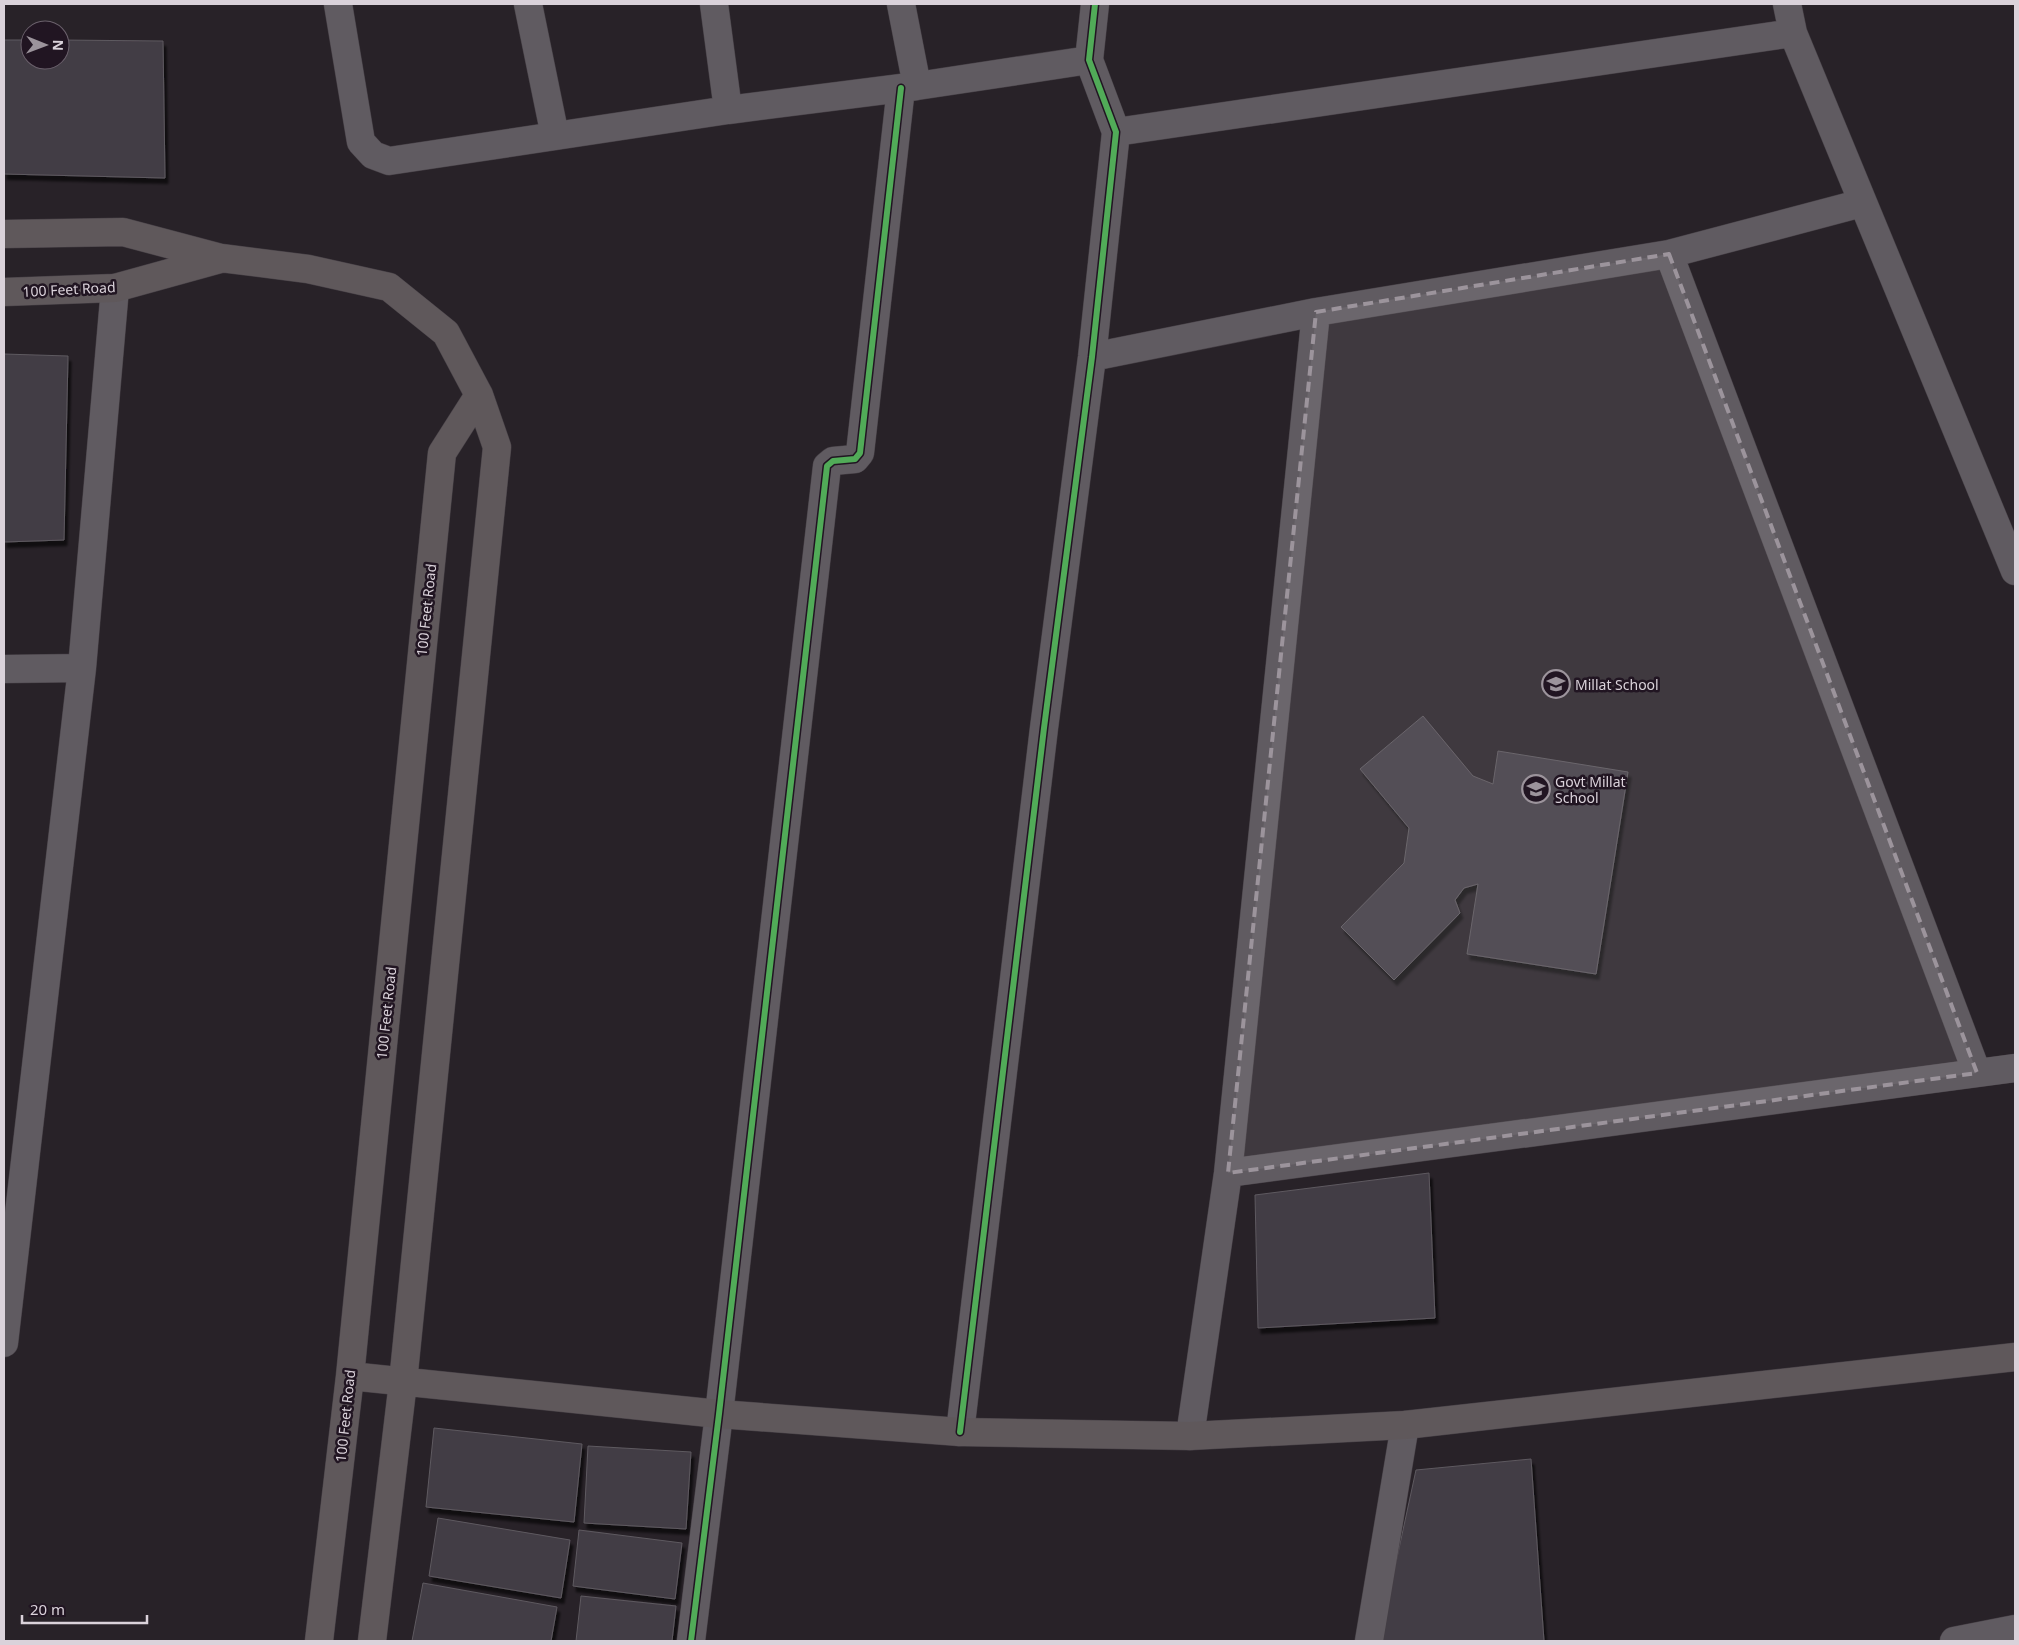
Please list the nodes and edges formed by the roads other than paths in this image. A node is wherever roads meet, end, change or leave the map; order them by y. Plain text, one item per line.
1 (338, 4) edge
2 (528, 4) edge
3 (714, 4) edge
4 (901, 4) edge
5 (1095, 4) edge
6 (1788, 4) edge
7 (1793, 33) junction
8 (1089, 60) junction
9 (909, 87) junction
10 (728, 110) junction
11 (1116, 132) junction
12 (555, 136) junction
13 (1862, 203) junction
14 (4, 234) edge
15 (1668, 254) junction
16 (221, 258) junction
17 (115, 288) junction
18 (4, 292) edge
19 (1316, 312) junction
20 (1092, 357) junction
21 (479, 395) junction
22 (2015, 571) edge
23 (82, 668) junction
24 (4, 669) edge
25 (2015, 1068) edge
26 (1977, 1073) junction
27 (1228, 1173) junction
28 (4, 1343) edge
29 (2015, 1357) edge
30 (350, 1376) junction
31 (403, 1382) junction
32 (719, 1414) junction
33 (1405, 1425) junction
34 (960, 1432) junction
35 (1190, 1436) junction
36 (2015, 1629) edge
37 (319, 1641) edge
38 (372, 1641) edge
39 (691, 1641) edge
40 (1369, 1641) edge
41 (1954, 1641) edge

1 - 12 street
2 - 12 street
3 - 10 street
4 - 9 street
5 - 8 street
6 - 7 street
7 - 11 street
7 - 13 street
8 - 9 street
8 - 11 street
9 - 10 street
9 - 32 street
10 - 12 street
11 - 20 street
13 - 15 street
13 - 22 street
14 - 16 main road, 100 Feet Road
15 - 19 street
15 - 26 street
16 - 17 main road, 100 Feet Road
16 - 21 main road, 100 Feet Road
17 - 18 main road, 100 Feet Road
17 - 23 street
19 - 20 street
19 - 27 street
20 - 34 street
21 - 30 main road, 100 Feet Road
21 - 31 main road, 100 Feet Road
23 - 24 street
23 - 28 street
25 - 26 street
26 - 27 street
27 - 35 street
29 - 33 main road
30 - 31 main road
30 - 37 main road, 100 Feet Road
31 - 32 main road
31 - 38 main road, 100 Feet Road
32 - 34 main road
32 - 39 street
33 - 35 main road
33 - 40 street
34 - 35 main road
36 - 41 street

